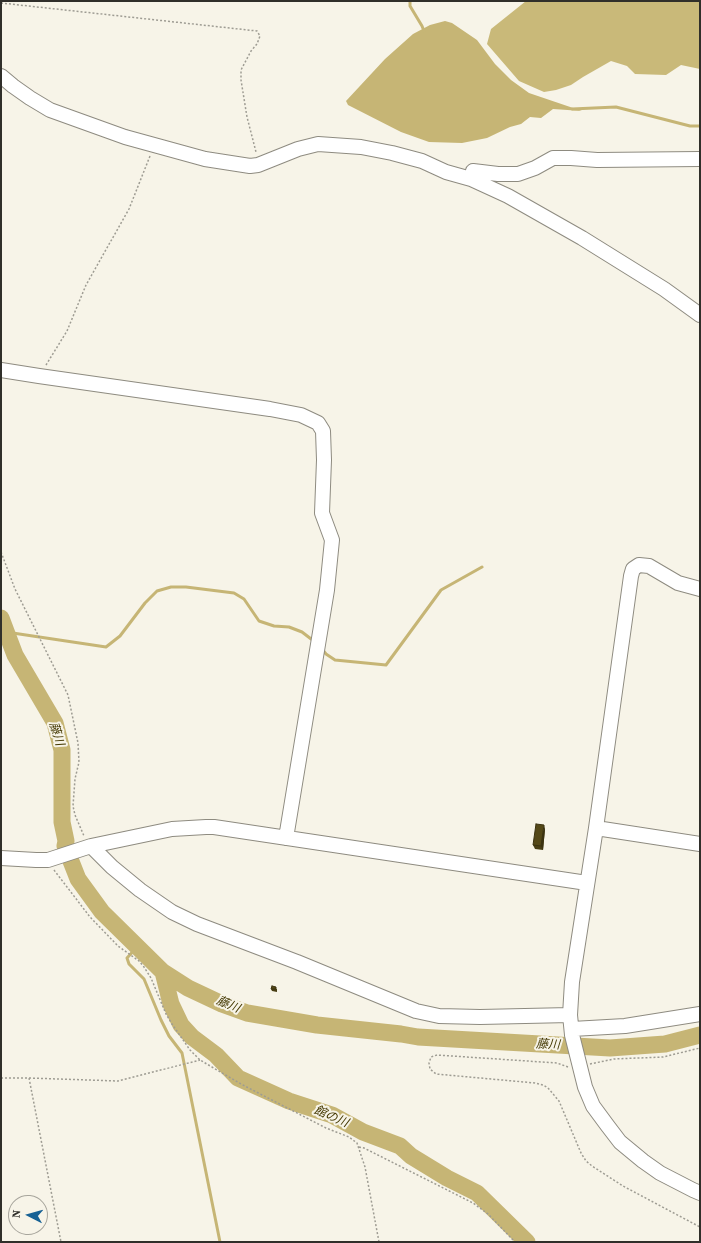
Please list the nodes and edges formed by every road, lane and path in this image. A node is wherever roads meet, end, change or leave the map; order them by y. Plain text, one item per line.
1 (1, 3) edge
2 (1, 76) edge
3 (154, 144) junction
4 (700, 159) edge
5 (258, 165) junction
6 (471, 179) junction
7 (700, 315) edge
8 (1, 370) edge
9 (39, 376) junction
10 (1, 552) edge
11 (700, 589) edge
12 (596, 828) junction
13 (286, 838) junction
14 (700, 844) edge
15 (85, 848) junction
16 (1, 858) edge
17 (51, 858) junction
18 (587, 883) junction
19 (700, 1014) edge
20 (572, 1026) junction
21 (700, 1048) edge
22 (200, 1060) junction
23 (579, 1063) junction
24 (1, 1078) edge
25 (29, 1078) junction
26 (359, 1147) junction
27 (700, 1193) edge
28 (700, 1227) edge
29 (62, 1242) edge
30 (379, 1242) edge
31 (516, 1242) edge

1 - 5 path
2 - 3 street
3 - 5 street
3 - 9 path
4 - 6 street
5 - 6 street
6 - 7 street
8 - 9 street
9 - 13 street
10 - 15 path
11 - 12 street
12 - 14 street
12 - 18 street
13 - 15 street
13 - 18 street
15 - 17 street
15 - 20 street
16 - 17 street
17 - 22 path
18 - 20 street
19 - 20 street
20 - 23 street
21 - 23 path
22 - 25 path
22 - 26 path
23 - 27 street
23 - 28 path
24 - 25 path
25 - 29 path
26 - 30 path
26 - 31 path

